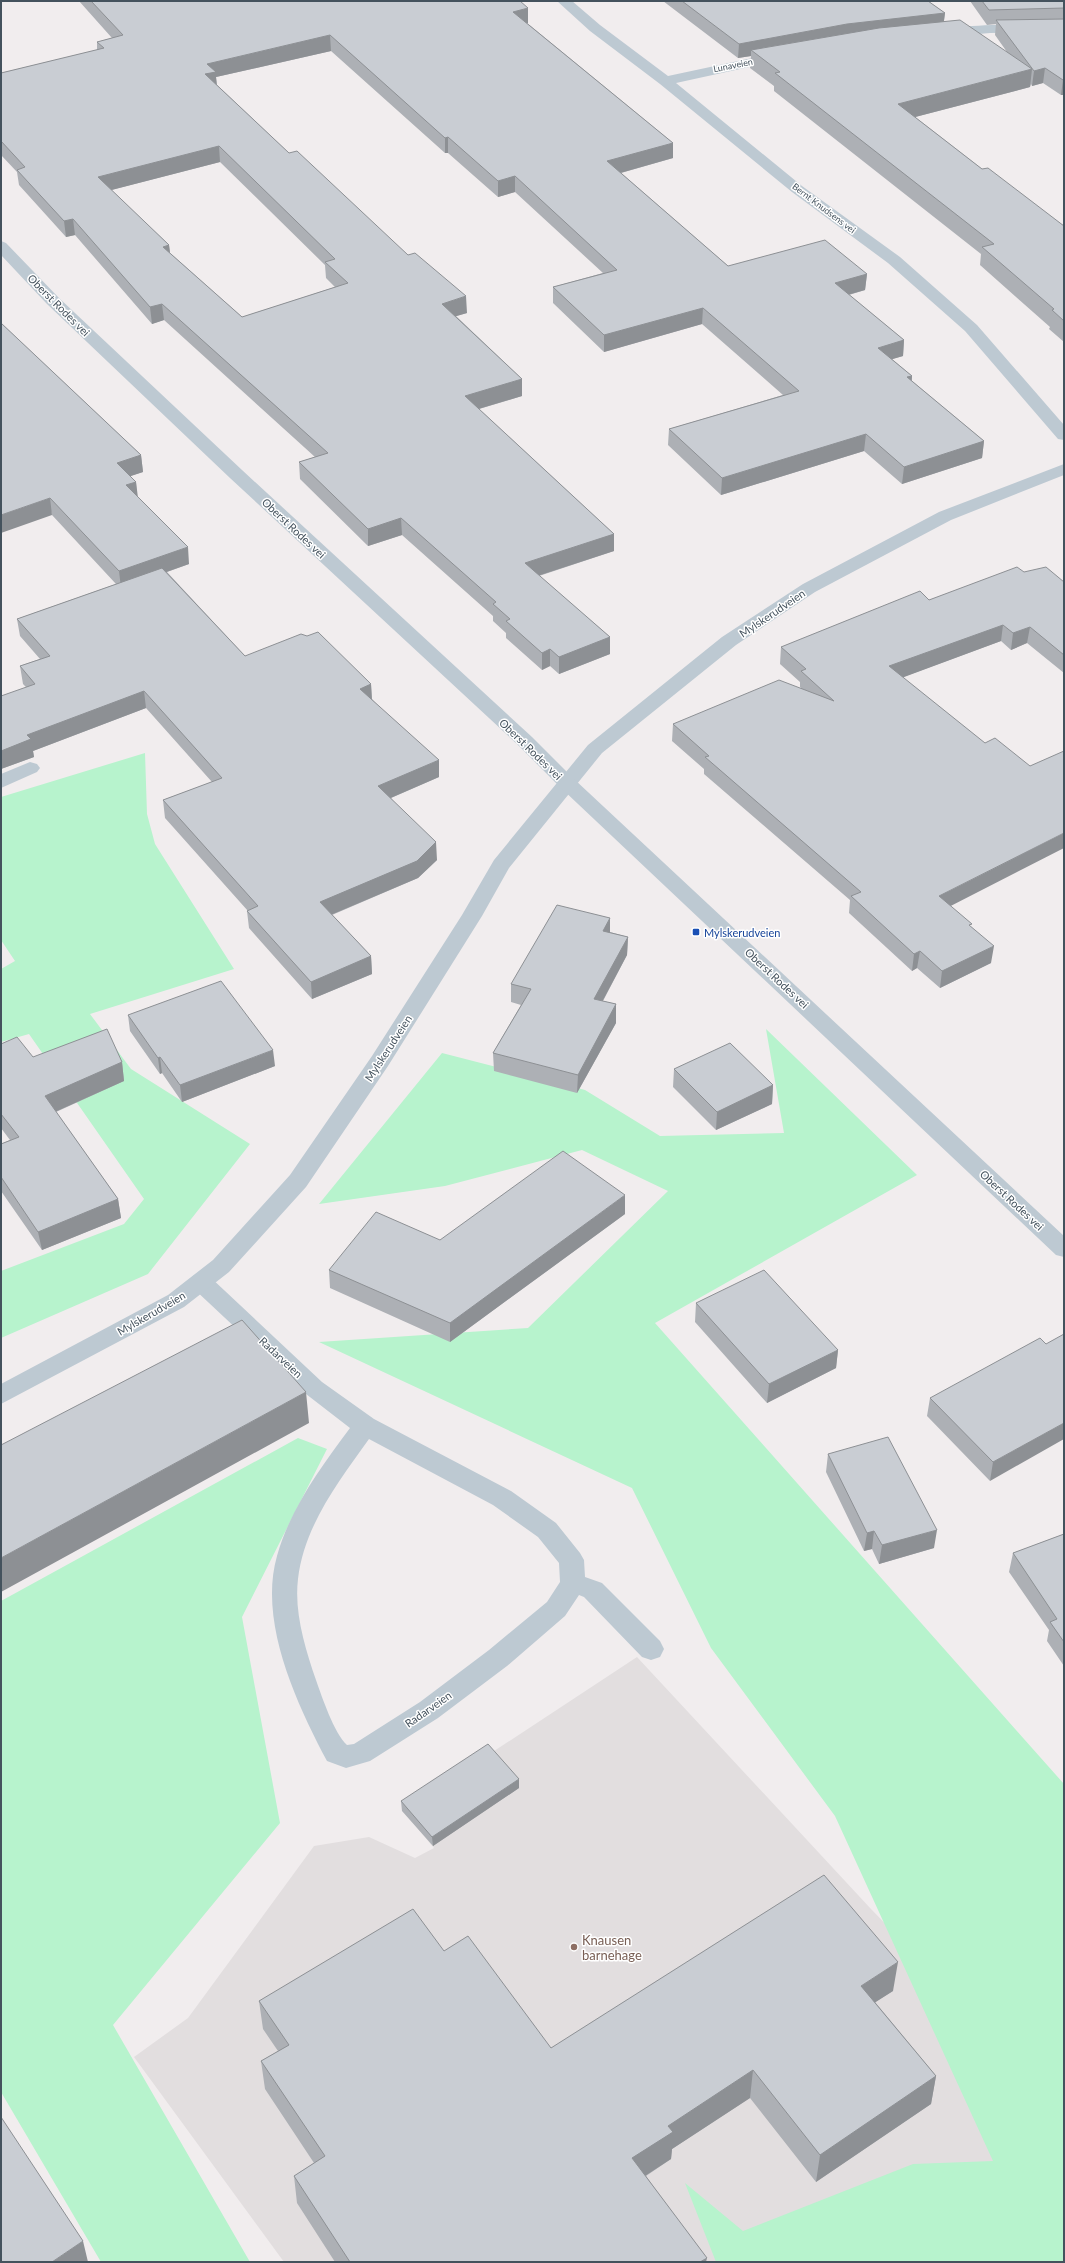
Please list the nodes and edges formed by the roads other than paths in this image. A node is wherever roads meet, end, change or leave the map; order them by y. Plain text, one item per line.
1 (564, 1) edge
2 (1064, 28) edge
3 (929, 34) edge
4 (793, 54) edge
5 (665, 81) junction
6 (1, 246) edge
7 (1064, 435) edge
8 (1064, 469) edge
9 (30, 768) dead end
10 (1, 782) edge
11 (567, 783) junction
12 (1064, 1249) edge
13 (201, 1282) junction
14 (1, 1395) edge
15 (365, 1426) junction
16 (573, 1583) junction
17 (651, 1649) dead end

1 - 5 street, Bernt Knudsens vei
2 - 3 street
4 - 5 street, Lunaveien
5 - 7 street, Bernt Knudsens vei
6 - 11 street, Oberst Rodes vei
8 - 11 street, Mylskerudveien
9 - 10 street
11 - 12 street, Oberst Rodes vei
11 - 13 street, Mylskerudveien
13 - 14 street, Mylskerudveien
13 - 15 street, Radarveien
15 - 16 street, Radarveien
15 - 16 street, Radarveien
16 - 17 street

